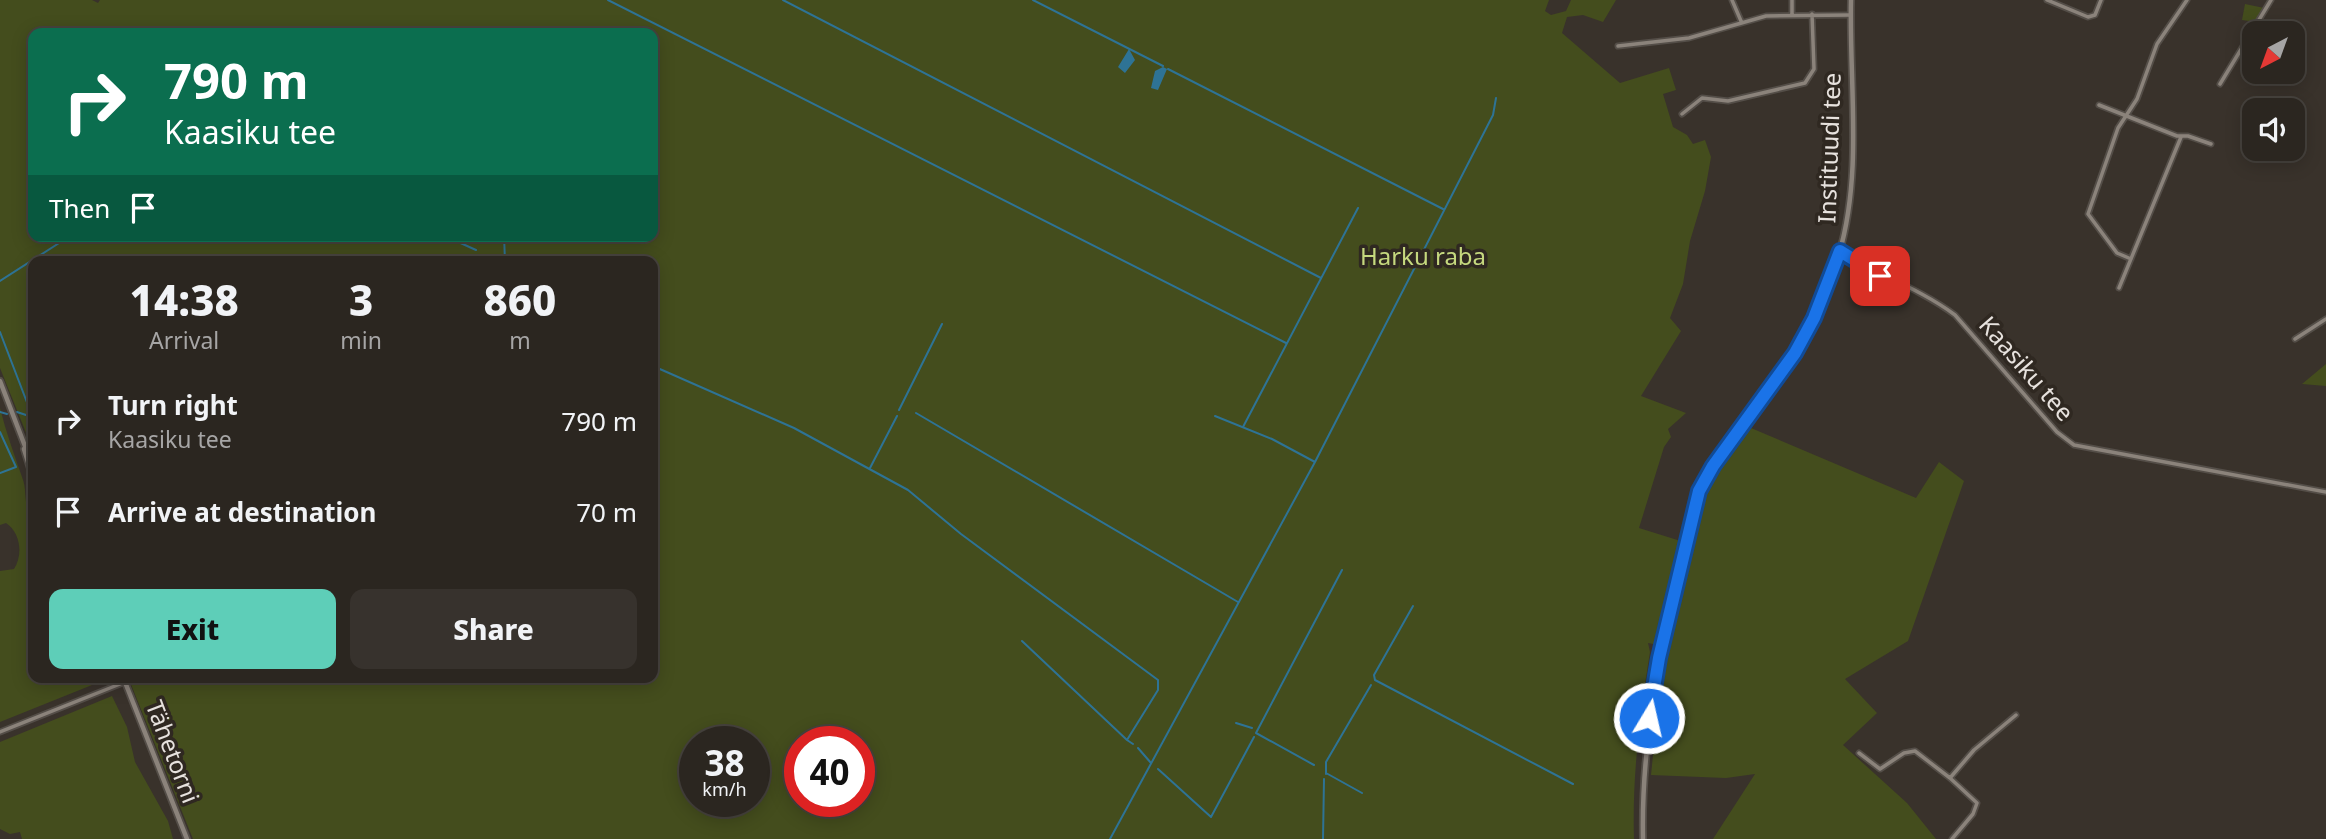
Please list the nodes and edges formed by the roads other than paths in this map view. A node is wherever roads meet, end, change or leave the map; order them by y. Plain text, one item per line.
1 (1732, 0) edge
2 (1792, 0) edge
3 (1851, 0) edge
4 (2047, 0) edge
5 (2101, 0) edge
6 (2186, 0) edge
7 (2271, 0) edge
8 (1792, 14) junction
9 (1812, 14) junction
10 (1851, 15) junction
11 (1741, 22) junction
12 (1618, 46) dead end
13 (2220, 84) dead end
14 (2099, 105) dead end
15 (1682, 114) dead end
16 (2126, 116) junction
17 (2181, 137) junction
18 (2211, 144) dead end
19 (1840, 251) junction
20 (2131, 259) junction
21 (2119, 288) dead end
22 (2326, 319) edge
23 (2295, 339) dead end
24 (0, 381) edge
25 (21, 431) junction
26 (28, 452) edge
27 (28, 458) edge
28 (2326, 492) edge
29 (115, 683) edge
30 (126, 683) edge
31 (2016, 715) dead end
32 (0, 732) edge
33 (1859, 753) dead end
34 (1950, 778) junction
35 (187, 839) edge
36 (1643, 839) edge
37 (1952, 839) edge

1 - 11 street
2 - 8 street
3 - 10 street, Instituudi tee
4 - 5 street
6 - 16 street
7 - 13 street
8 - 9 street
8 - 11 street
9 - 10 street
9 - 15 street
10 - 19 street, Instituudi tee
11 - 12 street
14 - 16 street
16 - 17 street
16 - 20 street
17 - 18 street
17 - 20 street
19 - 28 street, Kaasiku tee
19 - 36 street, Instituudi tee
20 - 21 street
22 - 23 street
24 - 25 street
25 - 26 street
25 - 27 street
29 - 32 street
30 - 35 street, Tähetorni
31 - 34 street
33 - 34 street
34 - 37 street

